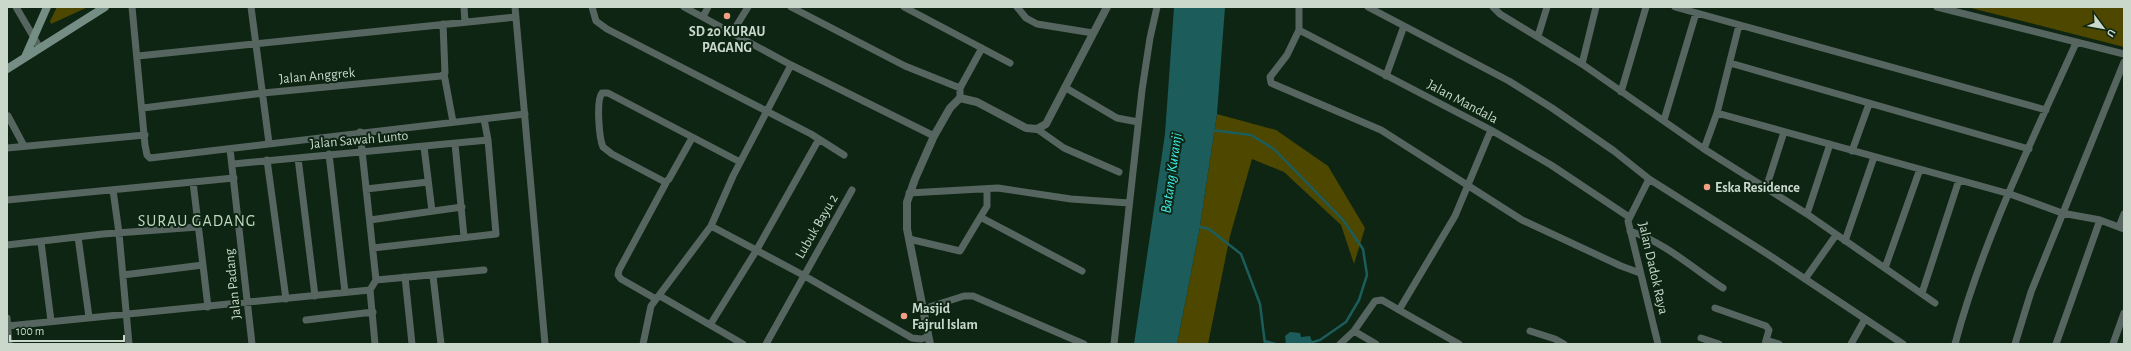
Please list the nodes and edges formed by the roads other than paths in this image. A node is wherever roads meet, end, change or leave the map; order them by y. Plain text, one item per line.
1 (16, 7) edge
2 (47, 7) edge
3 (105, 7) edge
4 (132, 7) edge
5 (251, 7) edge
6 (464, 7) edge
7 (515, 7) edge
8 (592, 7) edge
9 (684, 7) edge
10 (708, 7) edge
11 (748, 7) edge
12 (791, 7) edge
13 (904, 7) edge
14 (1016, 7) edge
15 (1107, 7) edge
16 (1157, 7) edge
17 (1299, 7) edge
18 (1368, 7) edge
19 (1493, 7) edge
20 (1547, 7) edge
21 (1596, 7) edge
22 (1646, 7) edge
23 (1674, 7) edge
24 (1937, 7) edge
25 (1696, 13) junction
26 (516, 17) junction
27 (703, 18) junction
28 (465, 22) junction
29 (443, 24) junction
30 (1739, 25) junction
31 (1404, 26) junction
32 (1299, 30) junction
33 (732, 33) junction
34 (1093, 33) junction
35 (1538, 36) junction
36 (33, 37) junction
37 (2076, 43) junction
38 (257, 44) junction
39 (40, 48) junction
40 (982, 48) junction
41 (2124, 54) edge
42 (138, 56) junction
43 (25, 58) junction
44 (2124, 62) edge
45 (1010, 63) dead end
46 (1582, 64) junction
47 (1730, 64) junction
48 (791, 65) junction
49 (7, 69) edge
50 (444, 74) junction
51 (1386, 76) junction
52 (960, 88) junction
53 (1066, 88) junction
54 (1621, 92) junction
55 (263, 93) junction
56 (960, 98) junction
57 (1868, 104) junction
58 (142, 108) junction
59 (2046, 110) junction
60 (767, 113) junction
61 (1717, 113) junction
62 (525, 114) junction
63 (8, 116) dead end
64 (484, 118) junction
65 (1664, 120) junction
66 (453, 122) junction
67 (1138, 122) junction
68 (1038, 130) junction
69 (1491, 130) junction
70 (360, 132) junction
71 (1784, 132) junction
72 (144, 135) junction
73 (934, 136) junction
74 (692, 138) junction
75 (819, 139) junction
76 (488, 140) junction
77 (269, 143) junction
78 (455, 144) junction
79 (1830, 144) junction
80 (24, 146) junction
81 (424, 147) junction
82 (7, 148) edge
83 (1704, 148) junction
84 (230, 149) junction
85 (2029, 149) junction
86 (1852, 151) junction
87 (360, 152) junction
88 (329, 154) junction
89 (844, 155) dead end
90 (1874, 157) junction
91 (298, 158) junction
92 (267, 160) junction
93 (740, 162) junction
94 (233, 164) junction
95 (1920, 169) junction
96 (1119, 172) dead end
97 (234, 178) junction
98 (1649, 179) junction
99 (1959, 180) junction
100 (667, 181) junction
101 (193, 182) junction
102 (428, 182) junction
103 (1469, 187) junction
104 (987, 188) junction
105 (1766, 188) junction
106 (366, 189) junction
107 (113, 190) junction
108 (852, 190) dead end
109 (909, 192) junction
110 (2010, 194) junction
111 (7, 200) edge
112 (1129, 203) junction
113 (462, 207) junction
114 (432, 211) junction
115 (2062, 213) junction
116 (1807, 214) junction
117 (2124, 214) edge
118 (1629, 217) junction
119 (982, 218) junction
120 (370, 220) junction
121 (2100, 220) junction
122 (712, 226) junction
123 (198, 228) junction
124 (2121, 228) edge
125 (1630, 231) junction
126 (119, 233) junction
127 (1836, 235) junction
128 (78, 237) junction
129 (464, 237) junction
130 (908, 239) junction
131 (1845, 241) junction
132 (41, 242) junction
133 (7, 246) edge
134 (373, 248) junction
135 (756, 251) junction
136 (203, 265) junction
137 (1885, 268) junction
138 (484, 270) dead end
139 (1082, 271) dead end
140 (1640, 273) junction
141 (124, 275) junction
142 (803, 275) junction
143 (433, 276) junction
144 (405, 277) junction
145 (1805, 279) junction
146 (376, 280) junction
147 (1723, 288) dead end
148 (370, 290) junction
149 (345, 292) junction
150 (1922, 293) junction
151 (315, 296) junction
152 (658, 298) junction
153 (286, 299) junction
154 (248, 303) junction
155 (1935, 303) dead end
156 (208, 307) junction
157 (923, 308) junction
158 (1716, 308) dead end
159 (1399, 310) junction
160 (373, 312) junction
161 (2124, 313) edge
162 (127, 314) junction
163 (89, 316) junction
164 (1865, 319) junction
165 (306, 320) dead end
166 (51, 321) junction
167 (7, 322) edge
168 (710, 325) junction
169 (1354, 331) junction
170 (1530, 331) dead end
171 (1701, 338) dead end
172 (929, 340) edge
173 (8, 342) edge
174 (1765, 342) edge
175 (129, 344) edge
176 (252, 344) edge
177 (375, 344) edge
178 (412, 344) edge
179 (441, 344) edge
180 (545, 344) edge
181 (643, 344) edge
182 (743, 344) edge
183 (766, 344) edge
184 (1084, 344) edge
185 (1114, 344) edge
186 (1340, 344) edge
187 (1376, 344) edge
188 (1459, 344) edge
189 (1564, 344) edge
190 (1658, 344) edge
191 (1719, 344) edge
192 (1779, 344) edge
193 (1852, 344) edge
194 (1903, 344) edge
195 (1955, 344) edge
196 (2015, 344) edge
197 (2056, 344) edge
198 (2113, 344) edge

1 - 36 street
2 - 36 main road
3 - 39 main road
4 - 42 street
5 - 38 street
6 - 28 street
7 - 26 street
8 - 60 street
9 - 27 street
10 - 27 street
11 - 33 street
12 - 52 street
13 - 40 street
14 - 34 street
15 - 34 street
16 - 67 street
17 - 32 street
18 - 31 street
19 - 35 street
20 - 35 street
21 - 46 street
22 - 54 street
23 - 25 street
24 - 37 street
25 - 30 street
25 - 65 street
26 - 28 street
26 - 62 street
27 - 33 street
28 - 29 street
29 - 38 street
29 - 50 street
30 - 47 street
30 - 59 street
31 - 51 street
31 - 98 street
32 - 51 street, Jalan Mandala
32 - 103 street
33 - 48 street
34 - 53 street
35 - 46 street
36 - 39 street
36 - 43 main road
37 - 41 street
37 - 59 street
38 - 42 street
38 - 55 street
39 - 43 main road
40 - 45 street
40 - 52 street
42 - 58 street
43 - 49 main road
44 - 115 street
46 - 54 street
47 - 57 street
47 - 61 street
48 - 60 street
48 - 73 street
50 - 55 street, Jalan Anggrek
50 - 66 street
51 - 69 street, Jalan Mandala
52 - 56 street
53 - 67 street
53 - 68 street
54 - 65 street
55 - 58 street, Jalan Anggrek
55 - 77 street
56 - 68 street
56 - 73 street
57 - 85 street
57 - 86 street
58 - 72 street
59 - 85 street
60 - 75 street
60 - 93 street
61 - 71 street
61 - 83 street
62 - 64 street
62 - 180 street
63 - 80 street
64 - 66 street
64 - 76 street
65 - 83 street
66 - 70 street
67 - 112 street
68 - 96 street
69 - 103 street
69 - 118 street, Jalan Mandala
70 - 77 street
70 - 87 street
71 - 79 street
71 - 105 street
72 - 80 street
72 - 84 street
73 - 109 street
74 - 93 street
74 - 100 street
74 - 100 street
75 - 89 street
75 - 135 street
76 - 78 street, Jalan Sawah Lunto
76 - 129 street
77 - 84 street
78 - 81 street, Jalan Sawah Lunto
78 - 113 street
79 - 86 street
79 - 116 street
80 - 82 street
81 - 87 street, Jalan Sawah Lunto
81 - 102 street
83 - 105 street
84 - 94 street, Jalan Padang
85 - 110 street
86 - 90 street
87 - 88 street, Jalan Sawah Lunto
87 - 106 street
88 - 91 street, Jalan Sawah Lunto
88 - 149 street
90 - 95 street
90 - 131 street
91 - 92 street, Jalan Sawah Lunto
91 - 151 street
92 - 94 street, Jalan Sawah Lunto
92 - 153 street
93 - 122 street
94 - 97 street, Jalan Padang
95 - 99 street
95 - 137 street
97 - 101 street
97 - 154 street, Jalan Padang
98 - 118 street, Jalan Dadok Raya
98 - 145 street
99 - 110 street
99 - 150 street
100 - 152 street
101 - 107 street
101 - 123 street
102 - 106 street
102 - 114 street
103 - 140 street
103 - 159 street
104 - 109 street
104 - 112 street
104 - 119 street
105 - 116 street
106 - 120 street
107 - 111 street
107 - 126 street
108 - 142 street, Lubuk Bayu 2
109 - 130 street
110 - 115 street
110 - 195 street
112 - 185 street
113 - 114 street
113 - 129 street
114 - 120 street
115 - 121 street
115 - 196 street
116 - 127 street
117 - 124 street
118 - 125 street, Jalan Dadok Raya
119 - 130 street
119 - 139 street
120 - 134 street
121 - 124 street
121 - 197 street
122 - 135 street
122 - 152 street
123 - 126 street
123 - 136 street
125 - 140 street, Jalan Dadok Raya
125 - 147 street
126 - 128 street
126 - 141 street
127 - 131 street
127 - 145 street
128 - 132 street
128 - 163 street
129 - 134 street
130 - 157 street
131 - 137 street
132 - 133 street
132 - 166 street
134 - 146 street
135 - 142 street
135 - 168 street
136 - 141 street
136 - 156 street
137 - 150 street
138 - 143 street
140 - 190 street, Jalan Dadok Raya
141 - 162 street
142 - 172 street
142 - 183 street, Lubuk Bayu 2
143 - 144 street
143 - 179 street
144 - 146 street
144 - 178 street
145 - 164 street
146 - 148 street
148 - 149 street
148 - 160 street
149 - 151 street
150 - 155 street
151 - 153 street
152 - 168 street
152 - 181 street
153 - 154 street
154 - 156 street
154 - 176 street, Jalan Padang
156 - 162 street
157 - 172 street
157 - 184 street
158 - 174 street
159 - 169 street
159 - 188 street
160 - 165 street
160 - 177 street
161 - 198 street
162 - 163 street
162 - 175 street
163 - 166 street
164 - 193 street
164 - 194 street
166 - 167 street
167 - 173 street
168 - 182 street
169 - 186 street
169 - 187 street
170 - 189 street
171 - 191 street
174 - 192 street

